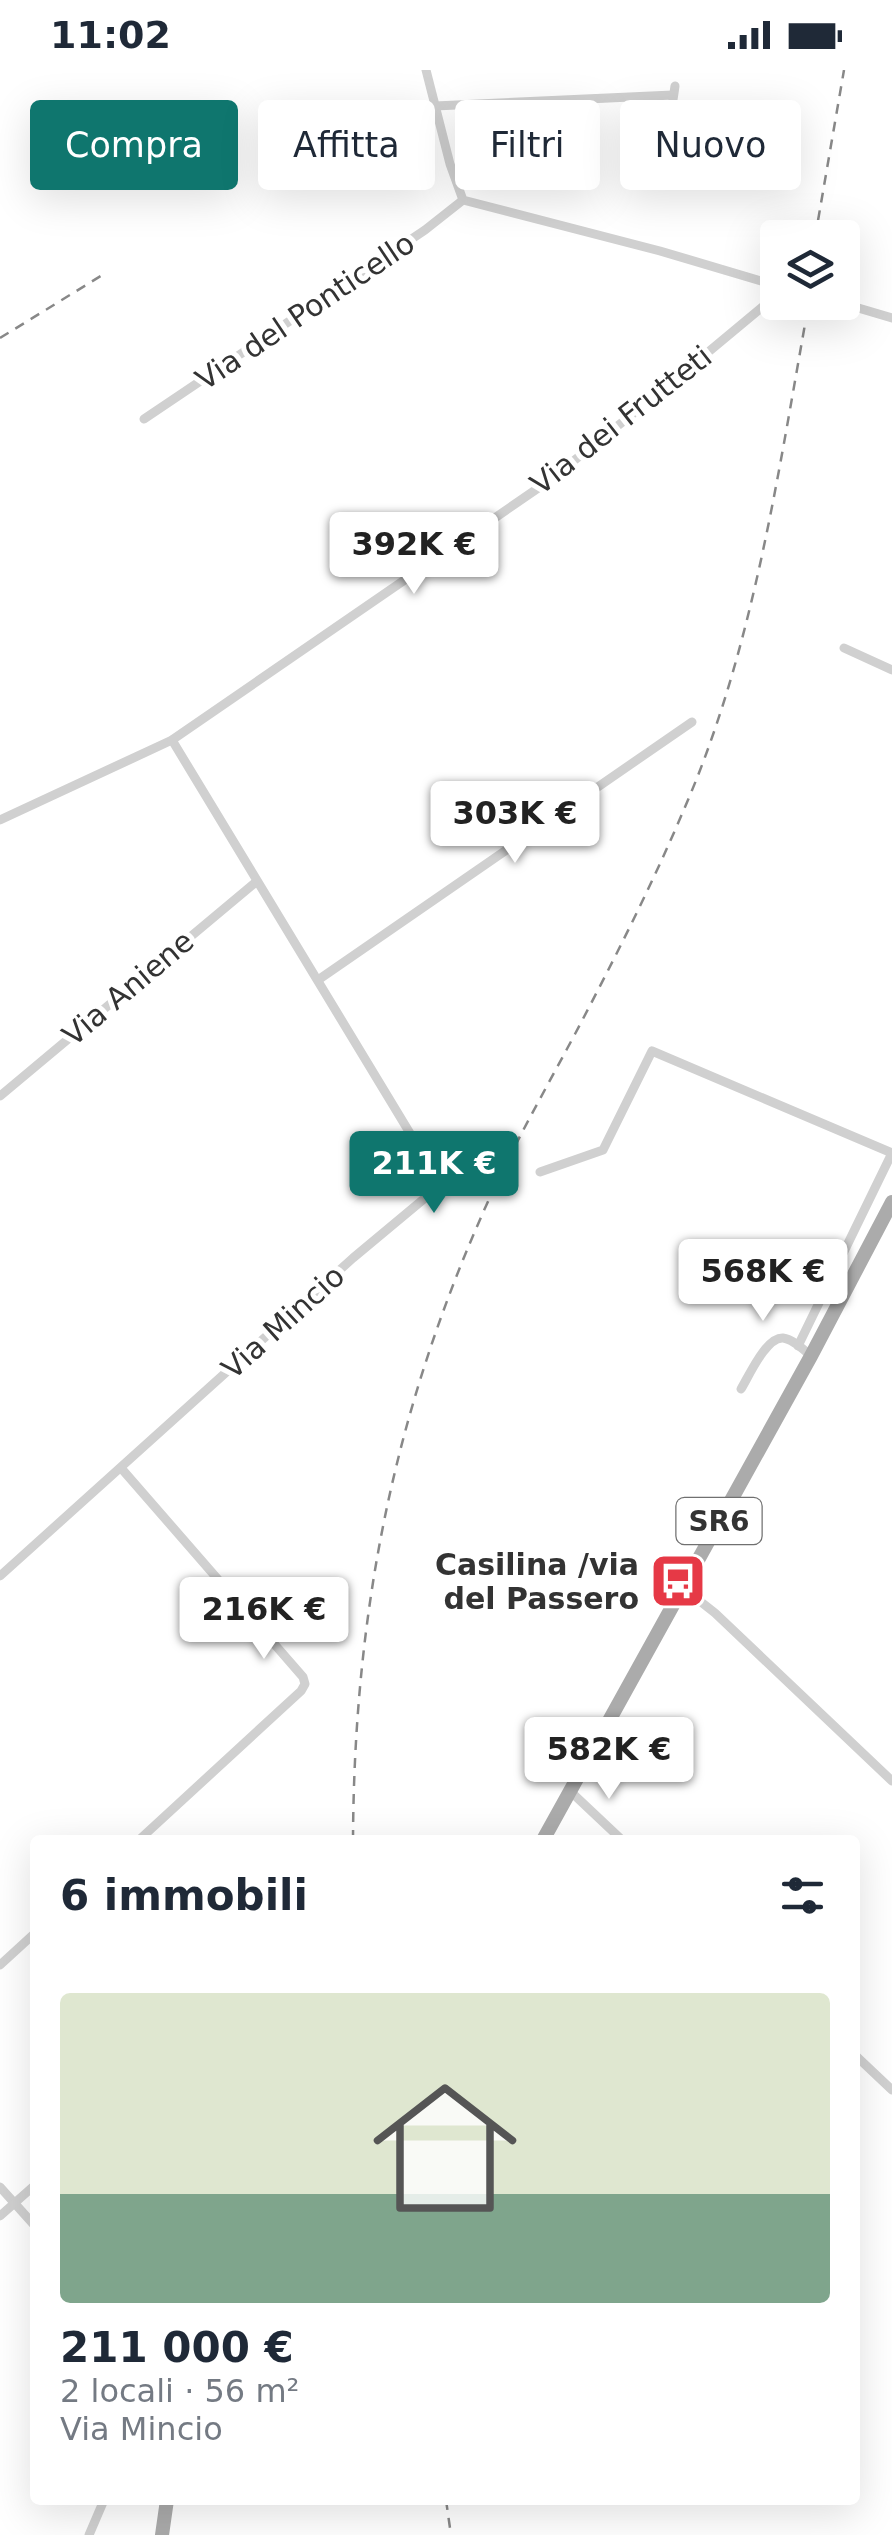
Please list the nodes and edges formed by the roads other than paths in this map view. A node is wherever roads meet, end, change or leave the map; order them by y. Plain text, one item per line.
1 (426, 70) edge
2 (434, 100) edge
3 (673, 100) edge
4 (435, 106) joint
5 (462, 200) junction
6 (760, 281) edge
7 (760, 309) edge
8 (860, 309) edge
9 (892, 318) edge
10 (144, 419) dead end
11 (844, 648) dead end
12 (892, 670) edge
13 (692, 722) dead end
14 (172, 740) junction
15 (0, 820) edge
16 (256, 882) junction
17 (318, 980) junction
18 (0, 1096) edge
19 (892, 1153) edge
20 (540, 1172) dead end
21 (892, 1202) edge
22 (798, 1346) junction
23 (811, 1356) junction
24 (741, 1389) dead end
25 (122, 1468) junction
26 (0, 1576) edge
27 (682, 1588) junction
28 (892, 1781) edge
29 (570, 1792) junction
30 (144, 1835) edge
31 (546, 1835) edge
32 (617, 1835) edge
33 (30, 1938) edge
34 (0, 1965) edge
35 (860, 2061) edge
36 (892, 2090) edge
37 (0, 2187) edge
38 (30, 2189) edge
39 (15, 2203) junction
40 (0, 2216) edge
41 (30, 2220) edge
42 (102, 2505) edge
43 (166, 2505) edge
44 (89, 2535) edge
45 (162, 2535) edge

1 - 2 street
3 - 4 street
4 - 5 street
5 - 6 street
5 - 10 street, Via del Ponticello
7 - 14 street, Via dei Frutteti
8 - 9 street
11 - 12 street
13 - 17 street
14 - 15 street, Via dei Frutteti
14 - 16 street, Via Mincio
16 - 17 street, Via Mincio
16 - 18 street, Via Aniene
17 - 25 street, Via Mincio
19 - 20 street
19 - 22 street
21 - 23 main road, SR6
22 - 23 street
22 - 24 street
23 - 27 main road, SR6
25 - 26 street, Via Mincio
25 - 30 street
27 - 28 street
27 - 29 main road, SR6
29 - 31 main road, SR6
29 - 32 street
33 - 34 street
35 - 36 street
37 - 39 street
38 - 39 street
39 - 40 street
39 - 41 street
42 - 44 street
43 - 45 main road

